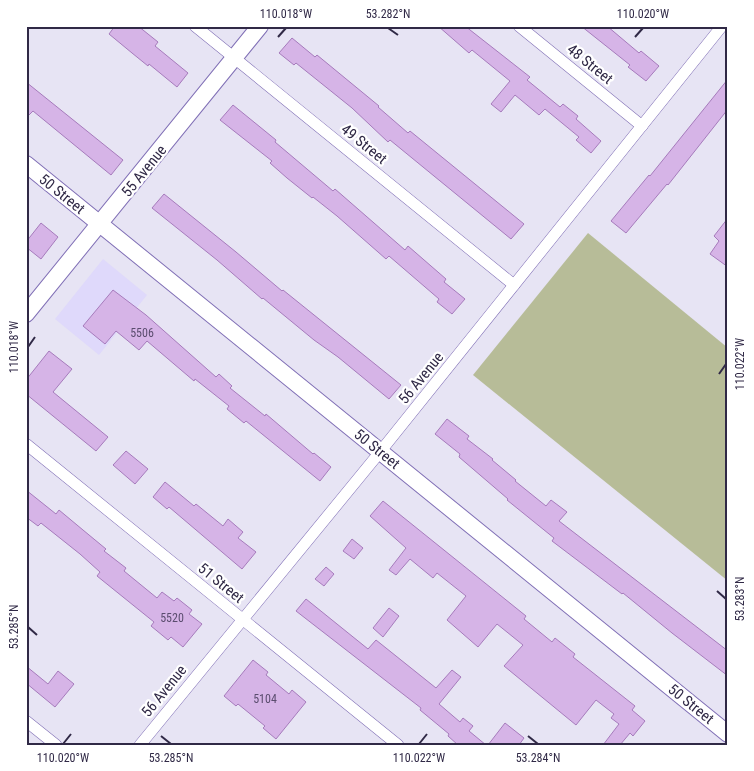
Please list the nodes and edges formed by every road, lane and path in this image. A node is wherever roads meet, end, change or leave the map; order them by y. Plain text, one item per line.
1 (195, 26) edge
2 (260, 26) edge
3 (519, 26) edge
4 (722, 26) edge
5 (234, 58) junction
6 (642, 126) junction
7 (26, 164) edge
8 (100, 224) junction
9 (514, 285) junction
10 (26, 314) edge
11 (26, 444) edge
12 (380, 452) junction
13 (242, 619) junction
14 (26, 721) edge
15 (728, 734) edge
16 (56, 745) edge
17 (140, 745) edge
18 (398, 745) edge

1 - 5 street, 49 Street
2 - 5 street, 55 Avenue
3 - 6 street, 48 Street
4 - 6 street, 56 Avenue
5 - 8 street, 55 Avenue
5 - 9 street, 49 Street
6 - 9 street, 56 Avenue
7 - 8 street, 50 Street
8 - 10 street, 55 Avenue
8 - 12 street, 50 Street
9 - 12 street, 56 Avenue
11 - 13 street, 51 Street
12 - 13 street, 56 Avenue
12 - 15 street, 50 Street
13 - 17 street, 56 Avenue
13 - 18 street, 51 Street
14 - 16 street

